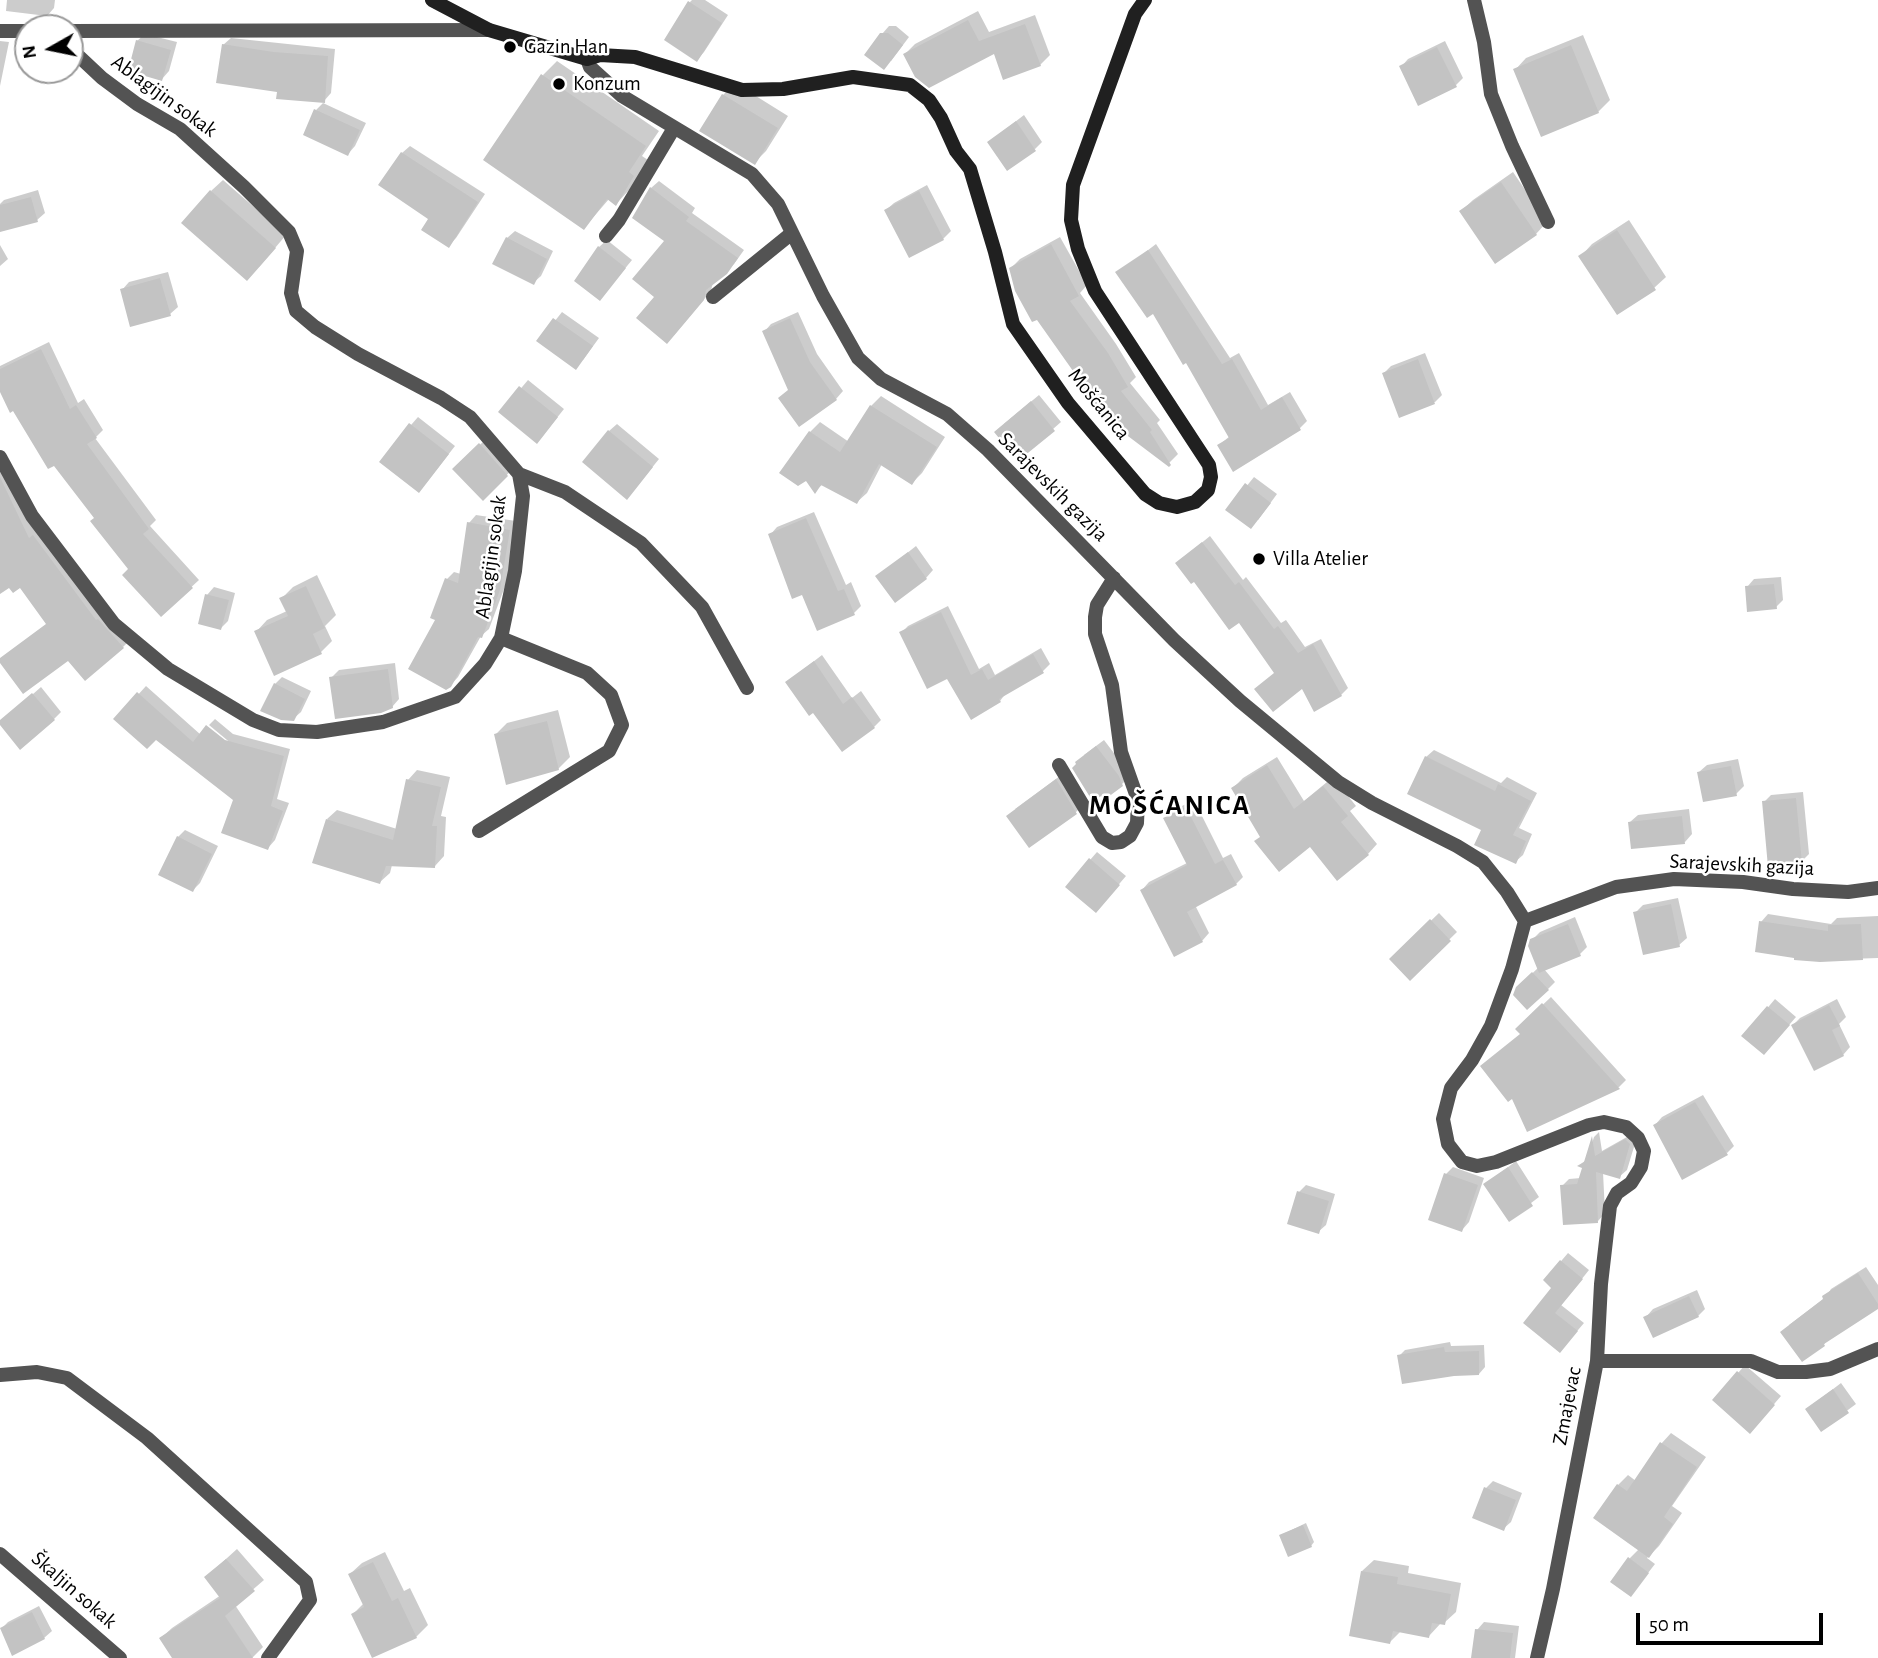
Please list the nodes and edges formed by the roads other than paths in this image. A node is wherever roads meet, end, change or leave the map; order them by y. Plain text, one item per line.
1 (432, 0) edge
2 (1144, 0) edge
3 (1474, 0) edge
4 (489, 30) junction
5 (84, 31) edge
6 (587, 59) junction
7 (84, 61) edge
8 (674, 128) junction
9 (1548, 222) dead end
10 (792, 233) junction
11 (606, 236) dead end
12 (713, 297) dead end
13 (0, 457) edge
14 (519, 474) junction
15 (1114, 578) junction
16 (501, 638) junction
17 (747, 688) dead end
18 (1059, 765) dead end
19 (479, 831) dead end
20 (1878, 888) edge
21 (1525, 920) junction
22 (1878, 1349) edge
23 (1597, 1361) junction
24 (0, 1375) edge
25 (0, 1554) edge
26 (120, 1658) edge
27 (268, 1658) edge
28 (1537, 1658) edge

1 - 4 main road
2 - 6 main road, Mošćanica
3 - 9 street
4 - 5 street
4 - 6 main road
6 - 8 street, Sarajevskih gazija
7 - 14 street, Ablagijin sokak
8 - 10 street, Sarajevskih gazija
8 - 11 street
10 - 12 street
10 - 15 street, Sarajevskih gazija
13 - 16 street, Ablagijin sokak
14 - 16 street, Ablagijin sokak
14 - 17 street
15 - 18 street
15 - 21 street, Sarajevskih gazija
16 - 19 street
20 - 21 street, Sarajevskih gazija
21 - 23 street
22 - 23 street, Zmajevac
23 - 28 street, Zmajevac
24 - 27 street
25 - 26 street, Škaljin sokak

